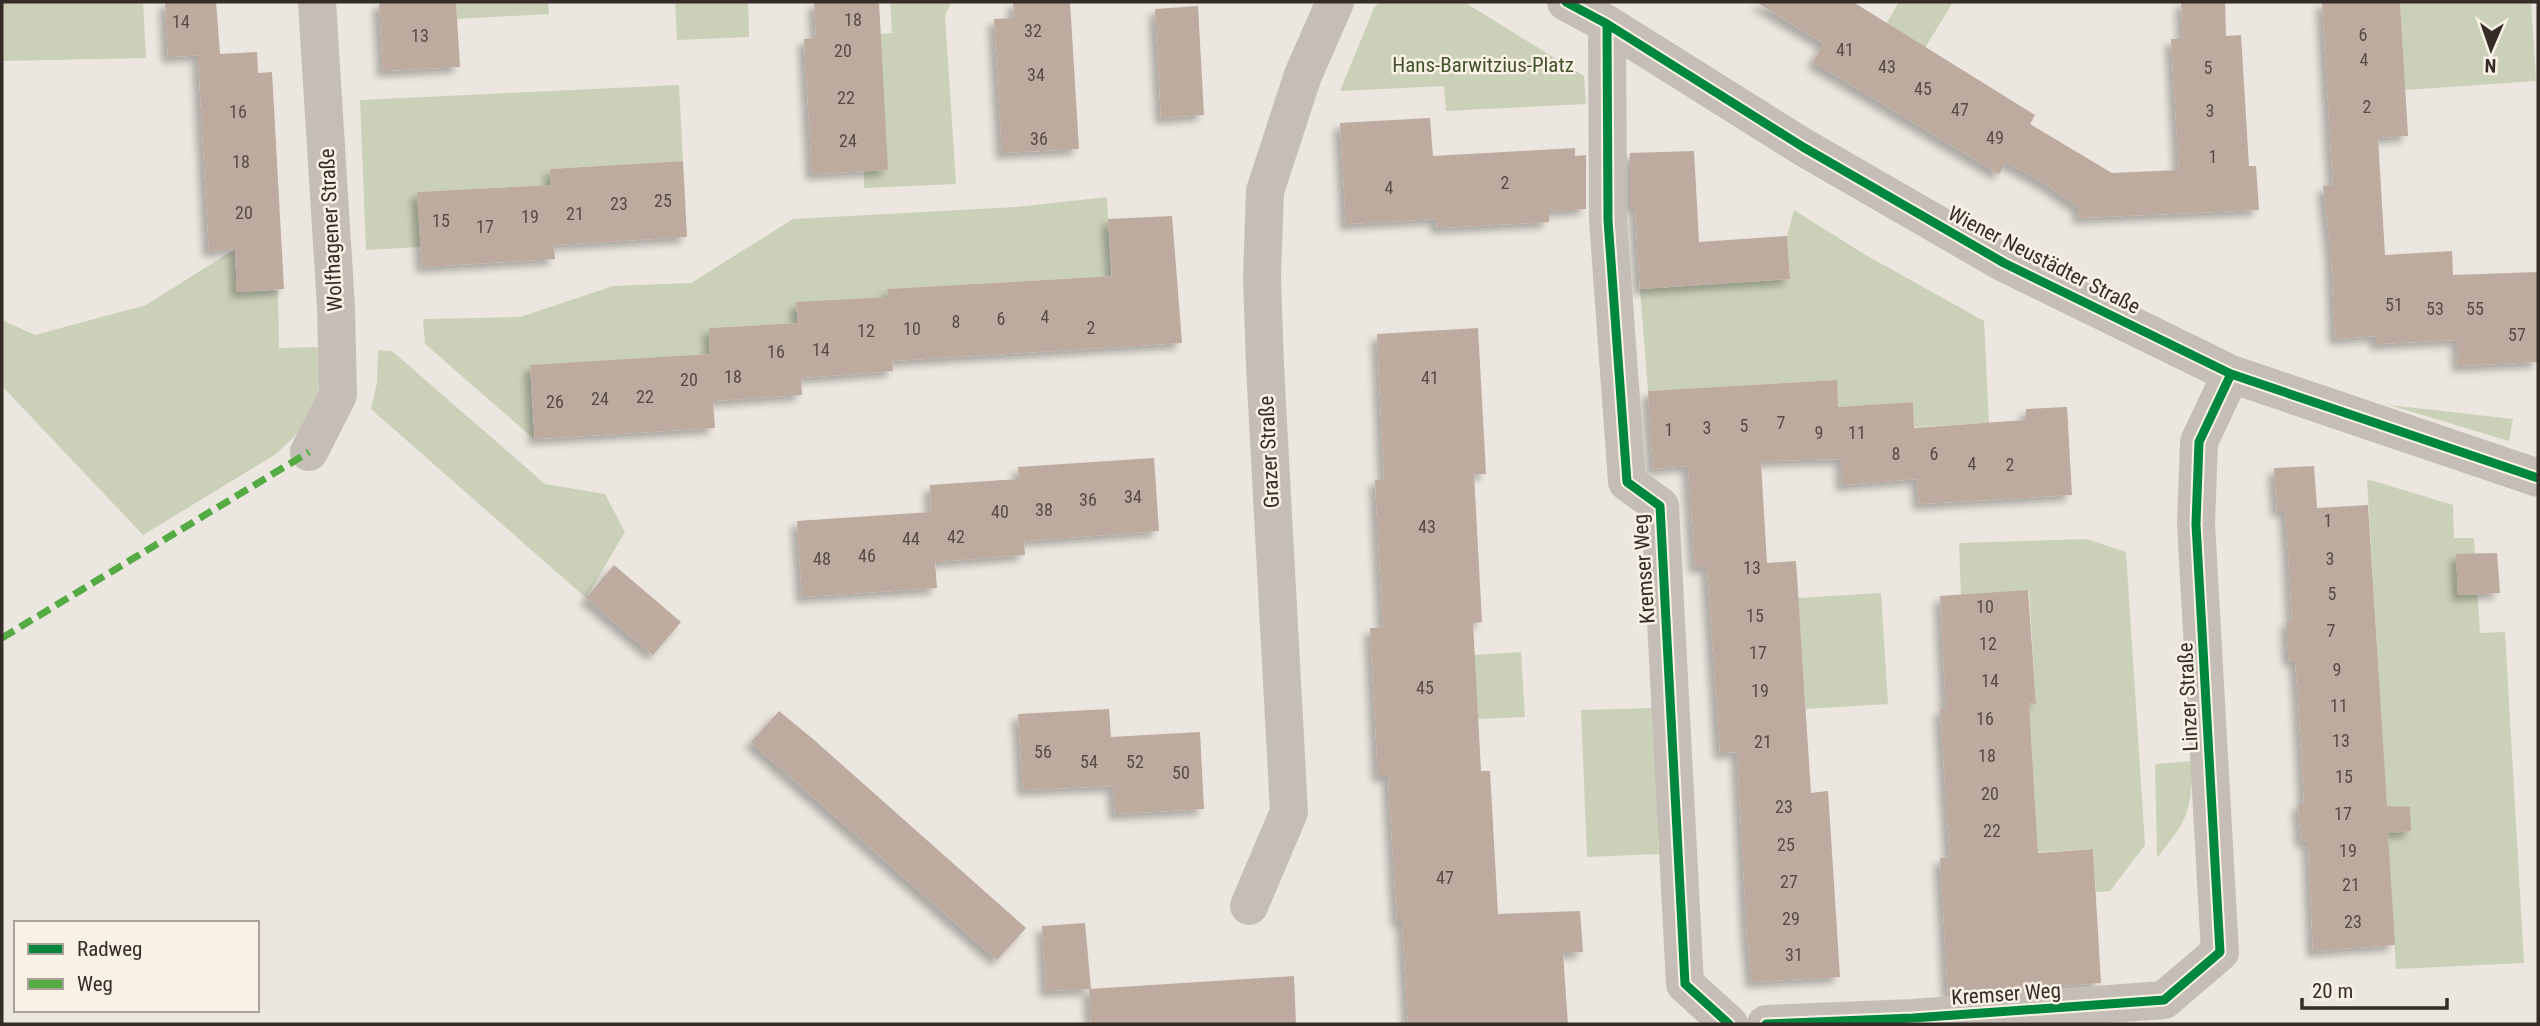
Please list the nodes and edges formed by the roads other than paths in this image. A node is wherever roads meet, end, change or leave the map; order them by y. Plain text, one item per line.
1 (317, 2) edge
2 (1335, 2) edge
3 (1566, 2) edge
4 (1607, 24) junction
5 (2231, 374) junction
6 (309, 452) dead end
7 (2538, 478) edge
8 (1250, 906) dead end
9 (2164, 1000) joint
10 (1728, 1024) edge
11 (1766, 1024) edge

1 - 6 street, Wolfhagener Straße
2 - 8 street, Grazer Straße
3 - 4 street, Wiener Neustädter Straße
4 - 5 street, Wiener Neustädter Straße
4 - 10 street, Kremser Weg
5 - 7 street, Wiener Neustädter Straße
5 - 9 street, Linzer Straße
9 - 11 street, Kremser Weg

